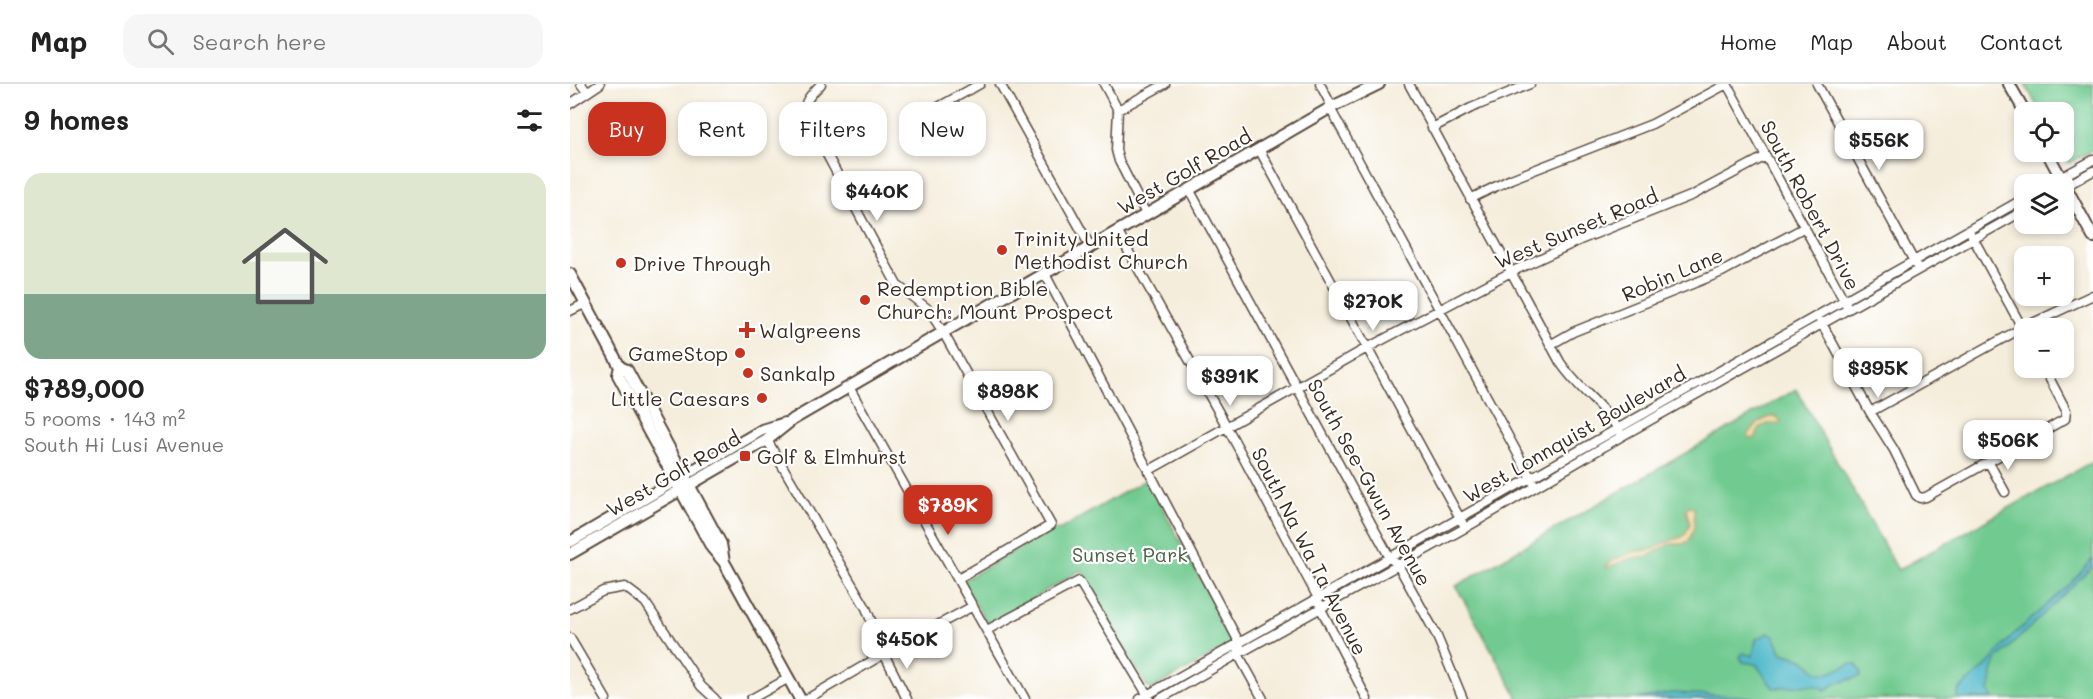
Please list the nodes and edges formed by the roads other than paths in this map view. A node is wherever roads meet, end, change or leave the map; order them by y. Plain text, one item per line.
1 (582, 84) edge
2 (598, 84) edge
3 (821, 84) edge
4 (980, 84) edge
5 (1000, 84) edge
6 (1104, 84) edge
7 (1165, 84) edge
8 (1320, 84) edge
9 (1379, 84) edge
10 (1409, 84) edge
11 (1530, 84) edge
12 (1727, 84) edge
13 (1817, 84) edge
14 (2009, 84) edge
15 (587, 92) junction
16 (947, 102) edge
17 (2019, 102) edge
18 (570, 104) edge
19 (1331, 108) junction
20 (1118, 110) junction
21 (1432, 128) junction
22 (1259, 149) junction
23 (1766, 156) junction
24 (2093, 160) edge
25 (2093, 171) edge
26 (2074, 175) edge
27 (2074, 179) edge
28 (1189, 189) junction
29 (1470, 199) junction
30 (2074, 202) edge
31 (2014, 204) edge
32 (1146, 214) junction
33 (2014, 216) edge
34 (1805, 227) junction
35 (1117, 231) junction
36 (1968, 231) junction
37 (2093, 237) edge
38 (1973, 239) junction
39 (1090, 246) junction
40 (1914, 261) junction
41 (1919, 270) junction
42 (1511, 272) junction
43 (1044, 273) junction
44 (570, 274) edge
45 (2093, 294) edge
46 (586, 303) junction
47 (1847, 306) junction
48 (1438, 310) junction
49 (570, 311) edge
50 (2017, 318) edge
51 (2048, 318) edge
52 (1820, 321) junction
53 (943, 332) junction
54 (2014, 336) edge
55 (1550, 345) junction
56 (1367, 348) junction
57 (2049, 378) edge
58 (849, 387) junction
59 (1297, 387) junction
60 (1870, 412) junction
61 (791, 420) junction
62 (1227, 427) junction
63 (1617, 428) junction
64 (1622, 436) junction
65 (767, 440) junction
66 (1989, 463) junction
67 (1148, 471) junction
68 (1531, 479) junction
69 (682, 483) junction
70 (1536, 488) junction
71 (2005, 492) dead end
72 (1460, 519) junction
73 (1465, 528) junction
74 (570, 542) edge
75 (570, 554) edge
76 (1390, 558) junction
77 (1398, 565) junction
78 (958, 579) junction
79 (1318, 598) junction
80 (973, 606) junction
81 (570, 609) edge
82 (1321, 609) junction
83 (987, 630) junction
84 (570, 638) edge
85 (1240, 644) junction
86 (884, 654) junction
87 (1238, 654) junction
88 (789, 678) junction
89 (1146, 698) edge
90 (606, 699) edge
91 (715, 699) edge
92 (750, 699) edge
93 (800, 699) edge
94 (807, 699) edge
95 (908, 699) edge
96 (1025, 699) edge
97 (1160, 699) edge
98 (1263, 699) edge
99 (1367, 699) edge
100 (1463, 699) edge

1 - 15 street
2 - 15 street
3 - 53 street
4 - 16 street
5 - 39 street
6 - 20 street
7 - 20 street
8 - 19 street
9 - 19 main road, West Golf Road
10 - 21 street
11 - 21 street
12 - 23 street, South Robert Drive
12 - 29 street
13 - 40 street
14 - 17 main road
15 - 18 street
19 - 22 main road, West Golf Road
19 - 48 street
20 - 32 street
21 - 29 street
22 - 28 main road, West Golf Road
22 - 56 street
23 - 34 street, South Robert Drive
23 - 42 street, West Sunset Road
24 - 26 street
25 - 27 street
28 - 32 main road, West Golf Road
28 - 59 street, South See-Gwun Avenue
29 - 42 street
30 - 37 main road
31 - 36 street, West Lonnquist Boulevard
32 - 35 main road, West Golf Road
33 - 38 street, West Lonnquist Boulevard
34 - 47 street, South Robert Drive
34 - 55 street, Robin Lane
35 - 39 main road, West Golf Road
35 - 62 street, South Na Wa Ta Avenue
36 - 38 street
36 - 40 street, West Lonnquist Boulevard
38 - 41 street, West Lonnquist Boulevard
38 - 50 street
39 - 43 main road, West Golf Road
40 - 41 street
40 - 47 street, West Lonnquist Boulevard
41 - 47 street, West Lonnquist Boulevard
42 - 48 street, West Sunset Road
42 - 55 street
43 - 53 main road, West Golf Road
43 - 67 street
44 - 46 main road
45 - 51 street
46 - 49 street
46 - 69 main road
47 - 52 street, West Lonnquist Boulevard
48 - 56 street, West Sunset Road
48 - 68 street
52 - 60 street
52 - 63 street, West Lonnquist Boulevard
52 - 64 street, West Lonnquist Boulevard
53 - 58 main road, West Golf Road
53 - 78 street
54 - 60 street
55 - 63 street
56 - 59 street, West Sunset Road
56 - 72 street
57 - 66 street
58 - 61 main road, West Golf Road
58 - 78 street
59 - 62 street, West Sunset Road
59 - 76 street, South See-Gwun Avenue
60 - 66 street
61 - 65 main road, West Golf Road
61 - 69 main road, West Golf Road
62 - 67 street, West Sunset Road
62 - 79 street, South Na Wa Ta Avenue
63 - 64 street
63 - 68 street, West Lonnquist Boulevard
64 - 70 street, West Lonnquist Boulevard
65 - 69 main road, West Golf Road
65 - 86 street
66 - 71 street
67 - 85 street
68 - 70 street
68 - 72 street, West Lonnquist Boulevard
69 - 74 main road, West Golf Road
69 - 75 main road, West Golf Road
69 - 88 main road
70 - 73 street, West Lonnquist Boulevard
72 - 73 street
72 - 76 street, West Lonnquist Boulevard
73 - 77 street, West Lonnquist Boulevard
76 - 77 street, South See-Gwun Avenue
76 - 79 street, West Lonnquist Boulevard
77 - 82 street, West Lonnquist Boulevard
77 - 100 street, South See-Gwun Avenue
78 - 80 street
79 - 82 street, South Na Wa Ta Avenue
79 - 85 street, West Lonnquist Boulevard
80 - 83 street
80 - 86 street
81 - 91 street
82 - 87 street, West Lonnquist Boulevard
82 - 99 street, South Na Wa Ta Avenue
83 - 89 street
83 - 96 street
84 - 90 street
85 - 87 street
85 - 89 street, West Lonnquist Boulevard
86 - 94 street
86 - 95 street
87 - 97 street, West Lonnquist Boulevard
87 - 98 street
88 - 92 street
88 - 93 main road

